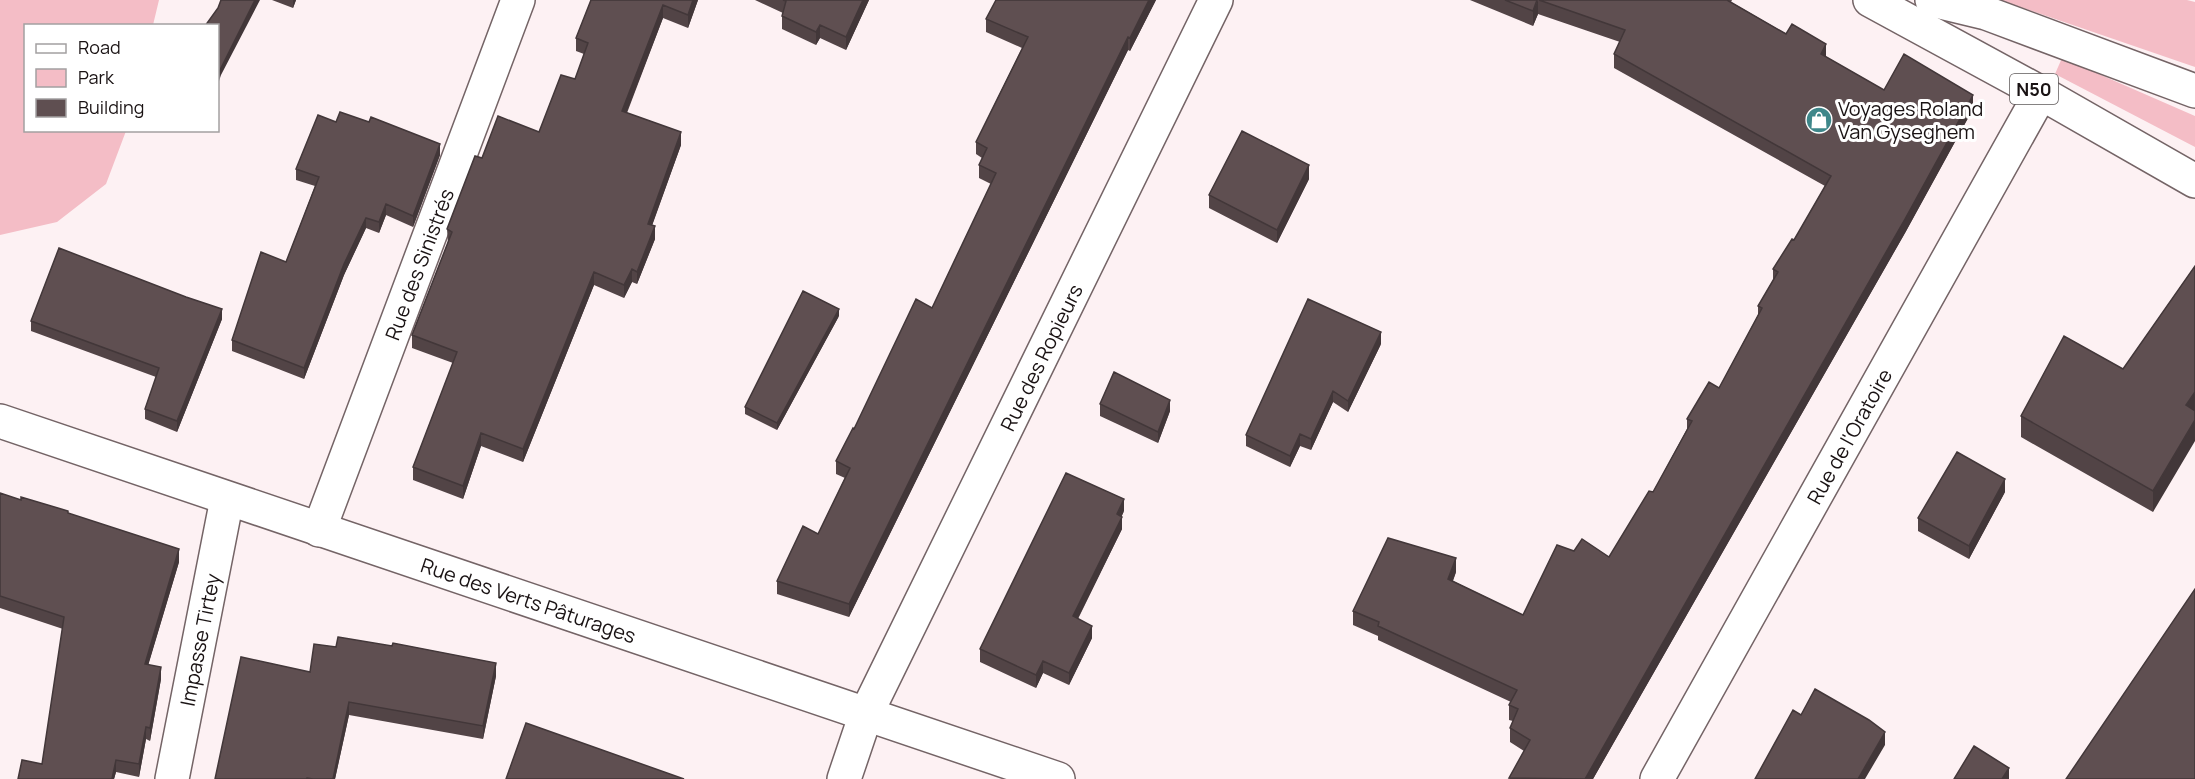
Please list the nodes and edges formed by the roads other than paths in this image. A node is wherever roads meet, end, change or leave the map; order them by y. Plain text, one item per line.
1 (518, 0) edge
2 (1216, 0) edge
3 (1870, 0) edge
4 (1932, 0) edge
5 (2195, 91) edge
6 (2042, 93) junction
7 (2195, 181) edge
8 (0, 421) edge
9 (227, 499) junction
10 (319, 530) junction
11 (866, 714) junction
12 (172, 779) edge
13 (844, 779) edge
14 (1058, 779) edge
15 (1657, 779) edge

1 - 10 street, Rue des Sinistrés
2 - 11 street, Rue des Ropieurs
3 - 6 street, N50
4 - 5 street
6 - 7 street, N50
6 - 15 street, Rue de l'Oratoire
8 - 9 street, Rue des Verts Pâturages
9 - 10 street, Rue des Verts Pâturages
9 - 12 street, Impasse Tirtey
10 - 11 street, Rue des Verts Pâturages
11 - 13 street, Rue des Ropieurs
11 - 14 street, Rue des Verts Pâturages

